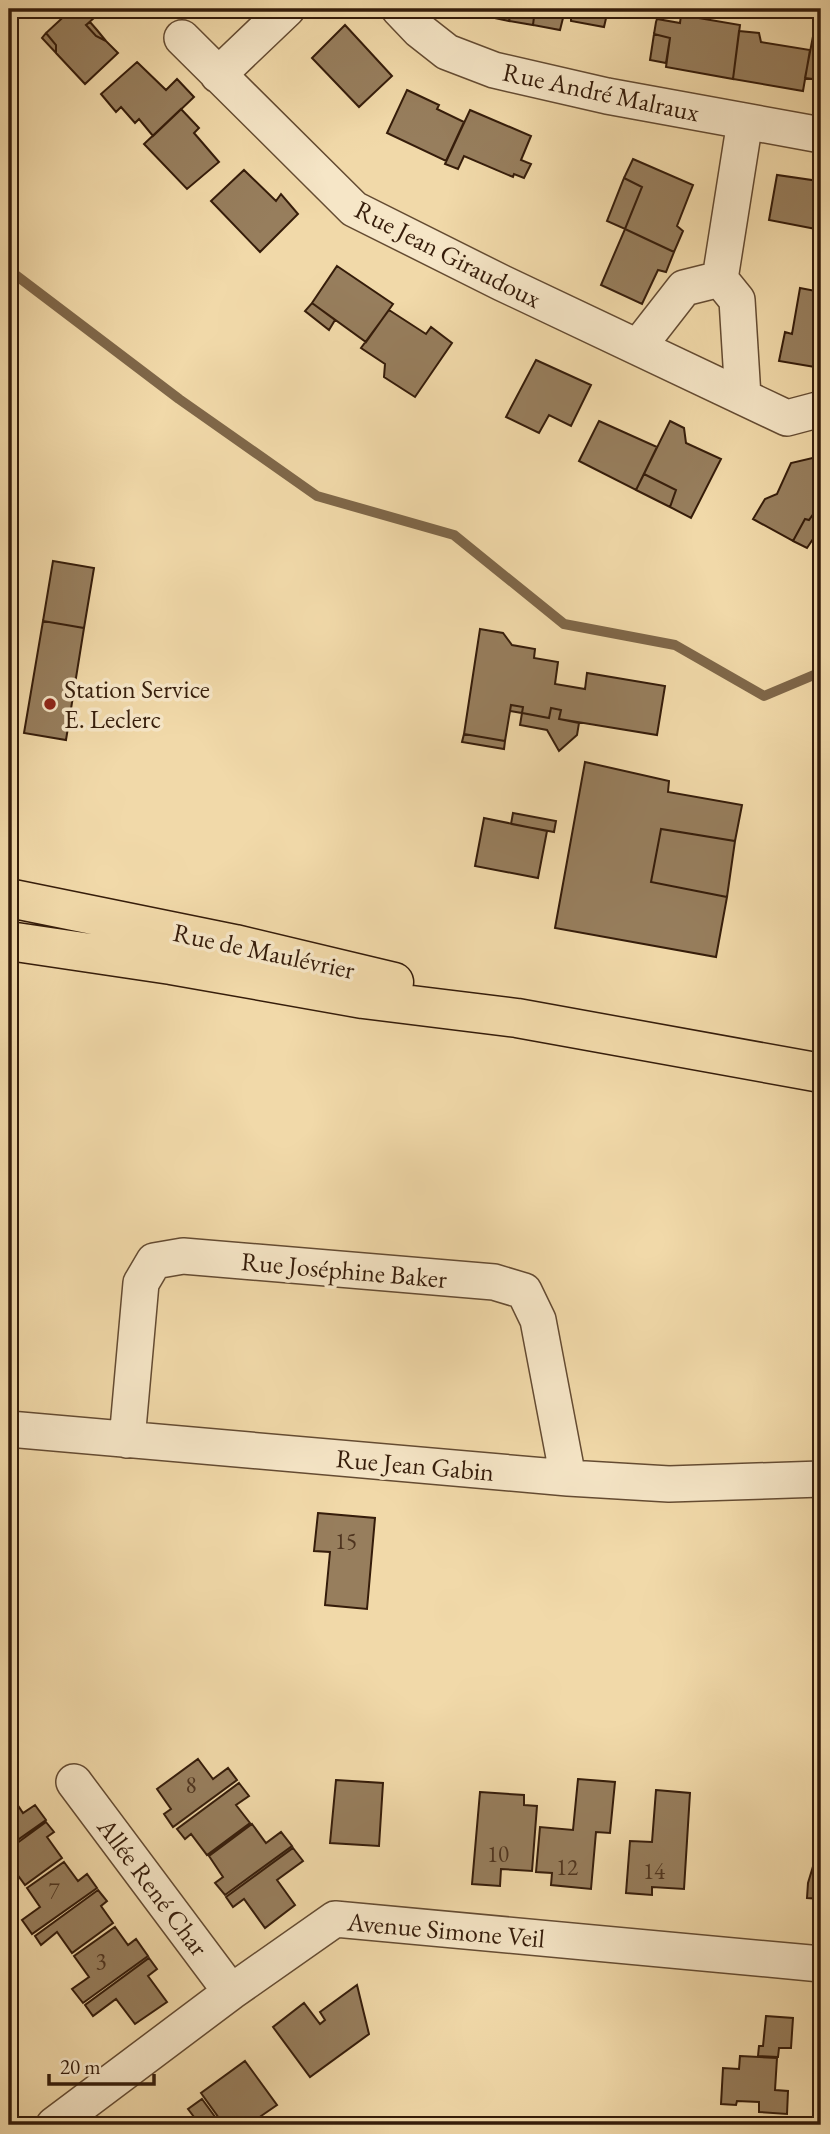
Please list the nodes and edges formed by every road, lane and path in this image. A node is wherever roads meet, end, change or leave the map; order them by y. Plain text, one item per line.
1 (287, 9) edge
2 (399, 9) edge
3 (182, 38) dead end
4 (218, 75) junction
5 (745, 121) junction
6 (821, 135) edge
7 (720, 279) junction
8 (638, 347) junction
9 (743, 397) junction
10 (821, 409) edge
11 (9, 898) edge
12 (9, 941) edge
13 (517, 1017) junction
14 (821, 1073) edge
15 (9, 1429) edge
16 (127, 1440) junction
17 (568, 1478) junction
18 (821, 1479) edge
19 (74, 1782) dead end
20 (821, 1964) edge
21 (231, 1992) junction
22 (54, 2125) edge

1 - 4 street
2 - 5 street, Rue André Malraux
3 - 4 street, Rue Jean Giraudoux
4 - 8 street, Rue Jean Giraudoux
5 - 6 street, Rue André Malraux
5 - 7 street
7 - 8 street
7 - 9 street
8 - 9 street, Rue Jean Giraudoux
9 - 10 street, Rue Jean Giraudoux
11 - 13 main road, Rue de Maulévrier
12 - 13 main road, Rue de Maulévrier
13 - 14 main road, Rue de Maulévrier
15 - 16 street, Rue Jean Gabin
16 - 17 street, Rue Jean Gabin
16 - 17 street, Rue Joséphine Baker
17 - 18 street, Rue Jean Gabin
19 - 21 street, Allée René Char
20 - 21 street, Avenue Simone Veil
21 - 22 street, Avenue Simone Veil

